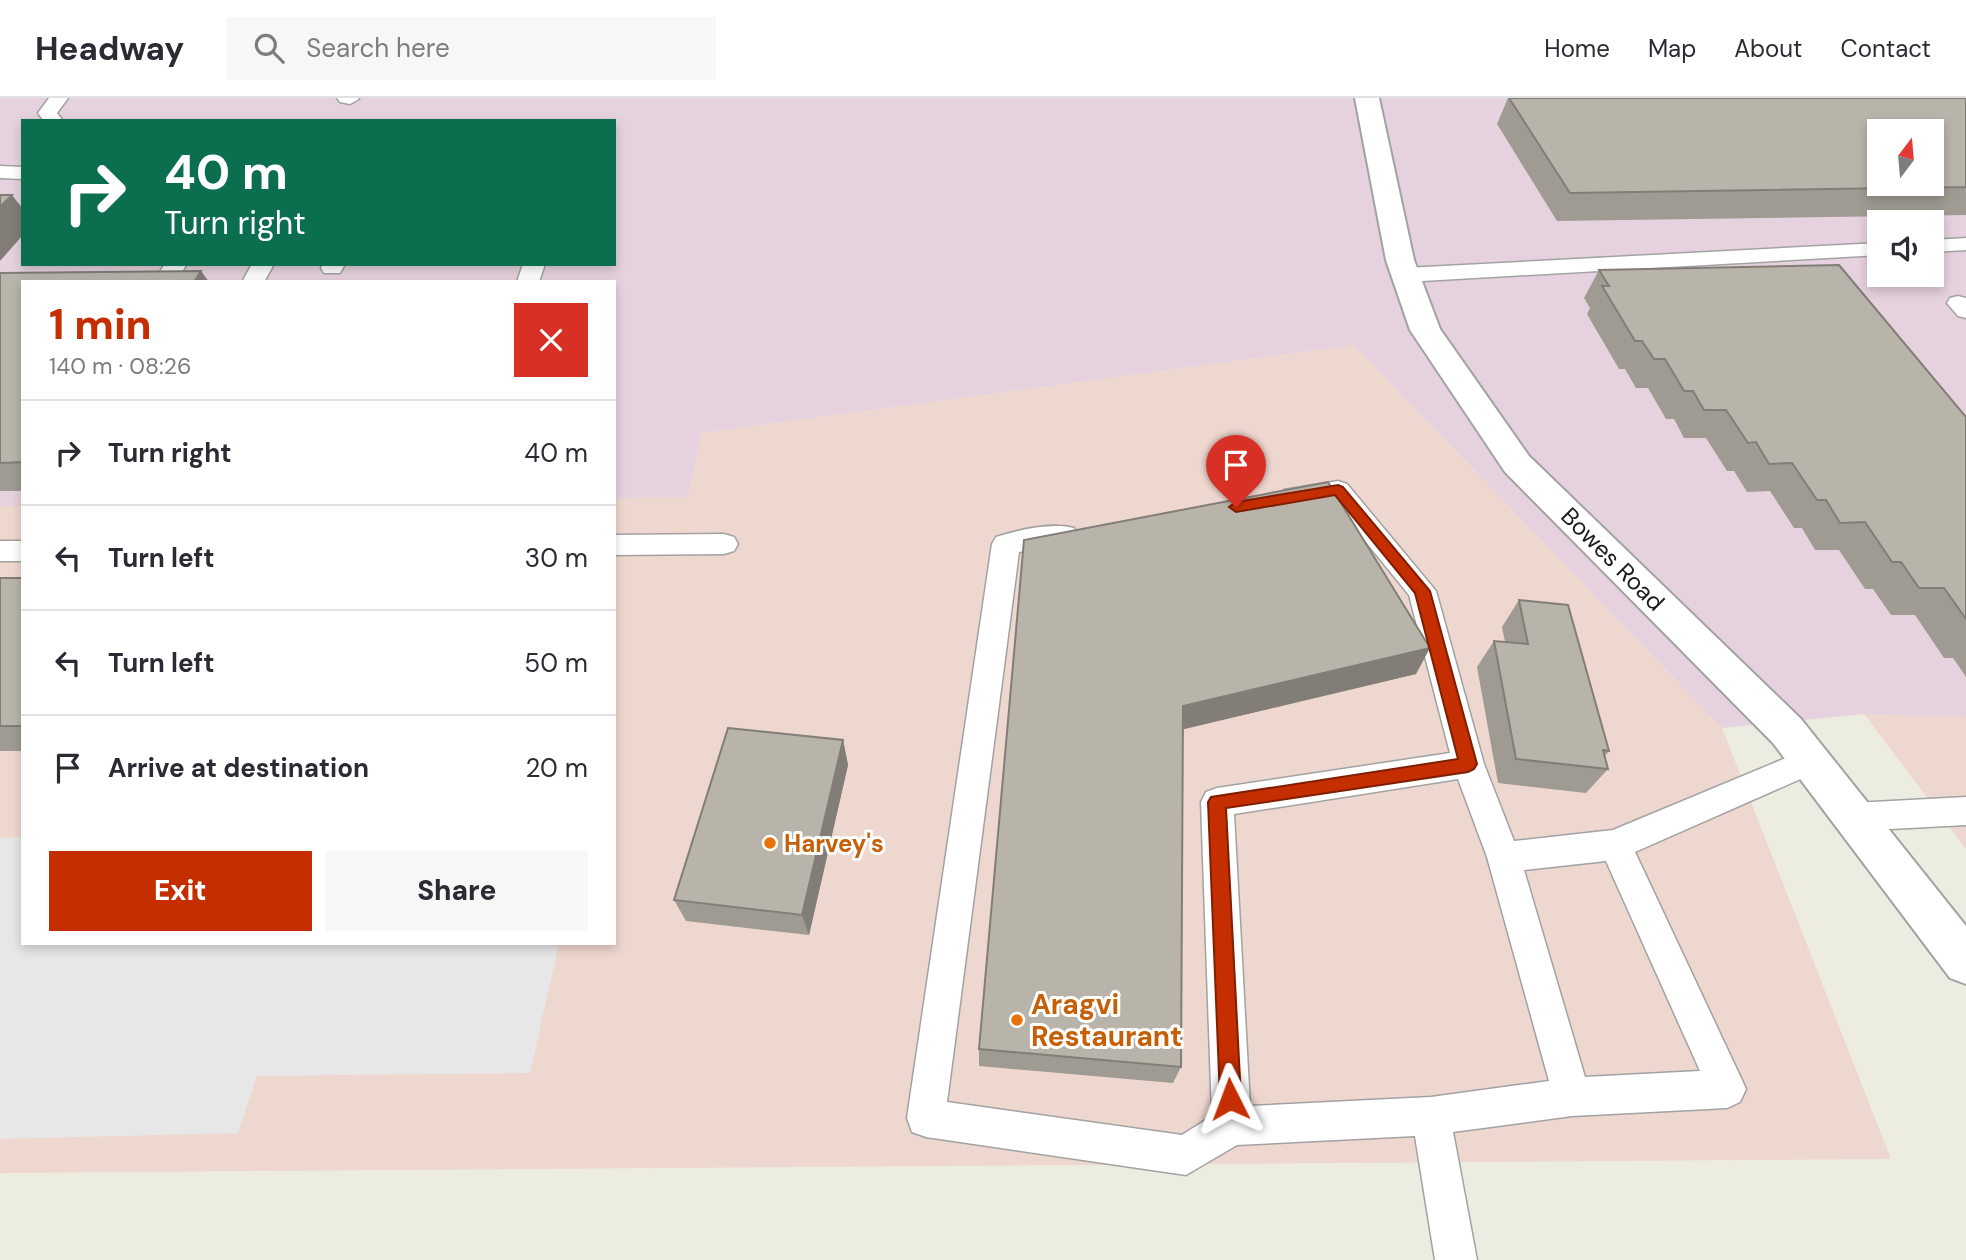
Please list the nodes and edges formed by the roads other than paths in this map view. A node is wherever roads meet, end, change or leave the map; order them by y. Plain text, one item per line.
1 (59, 98) edge
2 (1367, 98) edge
3 (52, 119) edge
4 (0, 172) edge
5 (21, 173) edge
6 (1966, 244) edge
7 (1944, 245) edge
8 (1867, 250) edge
9 (1405, 275) junction
10 (1258, 503) edge
11 (1099, 529) edge
12 (724, 544) dead end
13 (616, 545) edge
14 (0, 551) edge
15 (21, 551) edge
16 (1810, 761) junction
17 (1468, 764) junction
18 (1966, 811) edge
19 (1853, 817) junction
20 (1615, 845) junction
21 (1504, 857) junction
22 (1966, 962) edge
23 (1572, 1097) junction
24 (1431, 1116) junction
25 (1232, 1126) junction
26 (1456, 1260) edge

1 - 3 lane
2 - 9 street, Bowes Road
4 - 5 lane
6 - 7 lane
8 - 9 lane
9 - 16 street, Bowes Road
10 - 17 lane
11 - 25 lane
12 - 13 lane
14 - 15 lane
16 - 19 street, Bowes Road
16 - 20 lane
17 - 21 lane
17 - 25 lane
18 - 19 lane
19 - 22 street, Bowes Road
20 - 21 lane
20 - 23 lane
21 - 23 lane
23 - 24 lane
24 - 25 lane
24 - 26 lane

